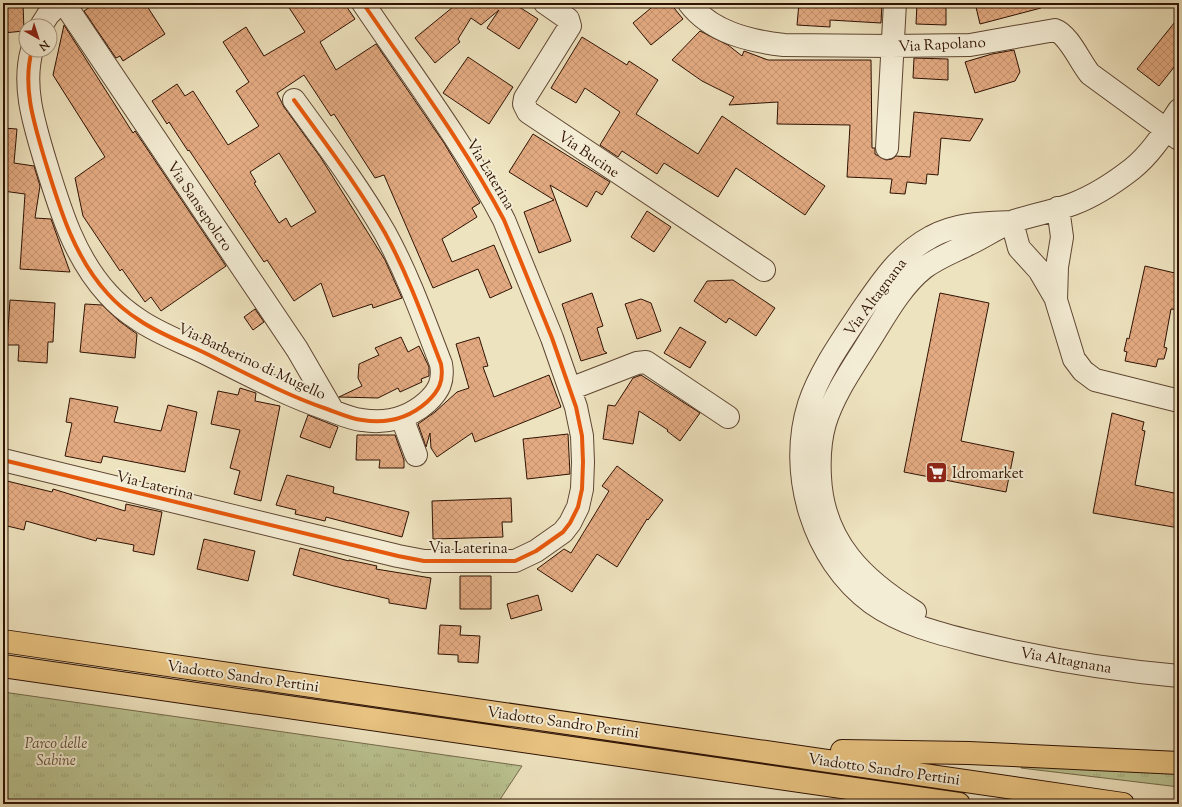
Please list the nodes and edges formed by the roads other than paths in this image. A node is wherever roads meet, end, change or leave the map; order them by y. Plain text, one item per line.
1 (60, 3) edge
2 (64, 3) edge
3 (362, 3) edge
4 (545, 3) edge
5 (689, 3) edge
6 (895, 3) edge
7 (47, 18) edge
8 (892, 46) junction
9 (31, 58) edge
10 (294, 100) dead end
11 (1179, 110) edge
12 (1172, 135) edge
13 (887, 148) dead end
14 (1058, 208) junction
15 (1012, 222) junction
16 (764, 270) dead end
17 (897, 277) junction
18 (1056, 300) junction
19 (570, 389) junction
20 (1175, 400) edge
21 (332, 411) junction
22 (402, 418) junction
23 (728, 418) dead end
24 (416, 455) dead end
25 (3, 460) edge
26 (955, 637) junction
27 (5, 641) edge
28 (3, 666) edge
29 (1179, 676) edge
30 (756, 750) junction
31 (1179, 763) edge
32 (755, 775) junction
33 (850, 804) edge
34 (959, 804) edge
35 (1123, 804) edge

1 - 7 street
2 - 21 street, Via Sansepolcro
3 - 19 street, Via Laterina
4 - 16 street, Via Bucine
5 - 8 street, Via Rapolano
6 - 8 street
8 - 12 street, Via Rapolano
8 - 13 street
9 - 21 street, Via Barberino di Mugello
10 - 22 street, Via Barberino di Mugello
11 - 12 street
12 - 14 street
14 - 15 street
14 - 18 street
15 - 17 street, Via Altagnana
15 - 17 street, Via Altagnana
15 - 18 street
17 - 26 street, Via Altagnana
17 - 26 street, Via Altagnana
18 - 20 street
19 - 23 street
19 - 25 street, Via Laterina
21 - 22 street, Via Barberino di Mugello
22 - 24 street
26 - 29 street, Via Altagnana
27 - 30 main road, Viadotto Sandro Pertini
28 - 32 main road, Viadotto Sandro Pertini
30 - 31 main road
30 - 35 main road, Viadotto Sandro Pertini
32 - 33 main road
32 - 34 main road, Viadotto Sandro Pertini

